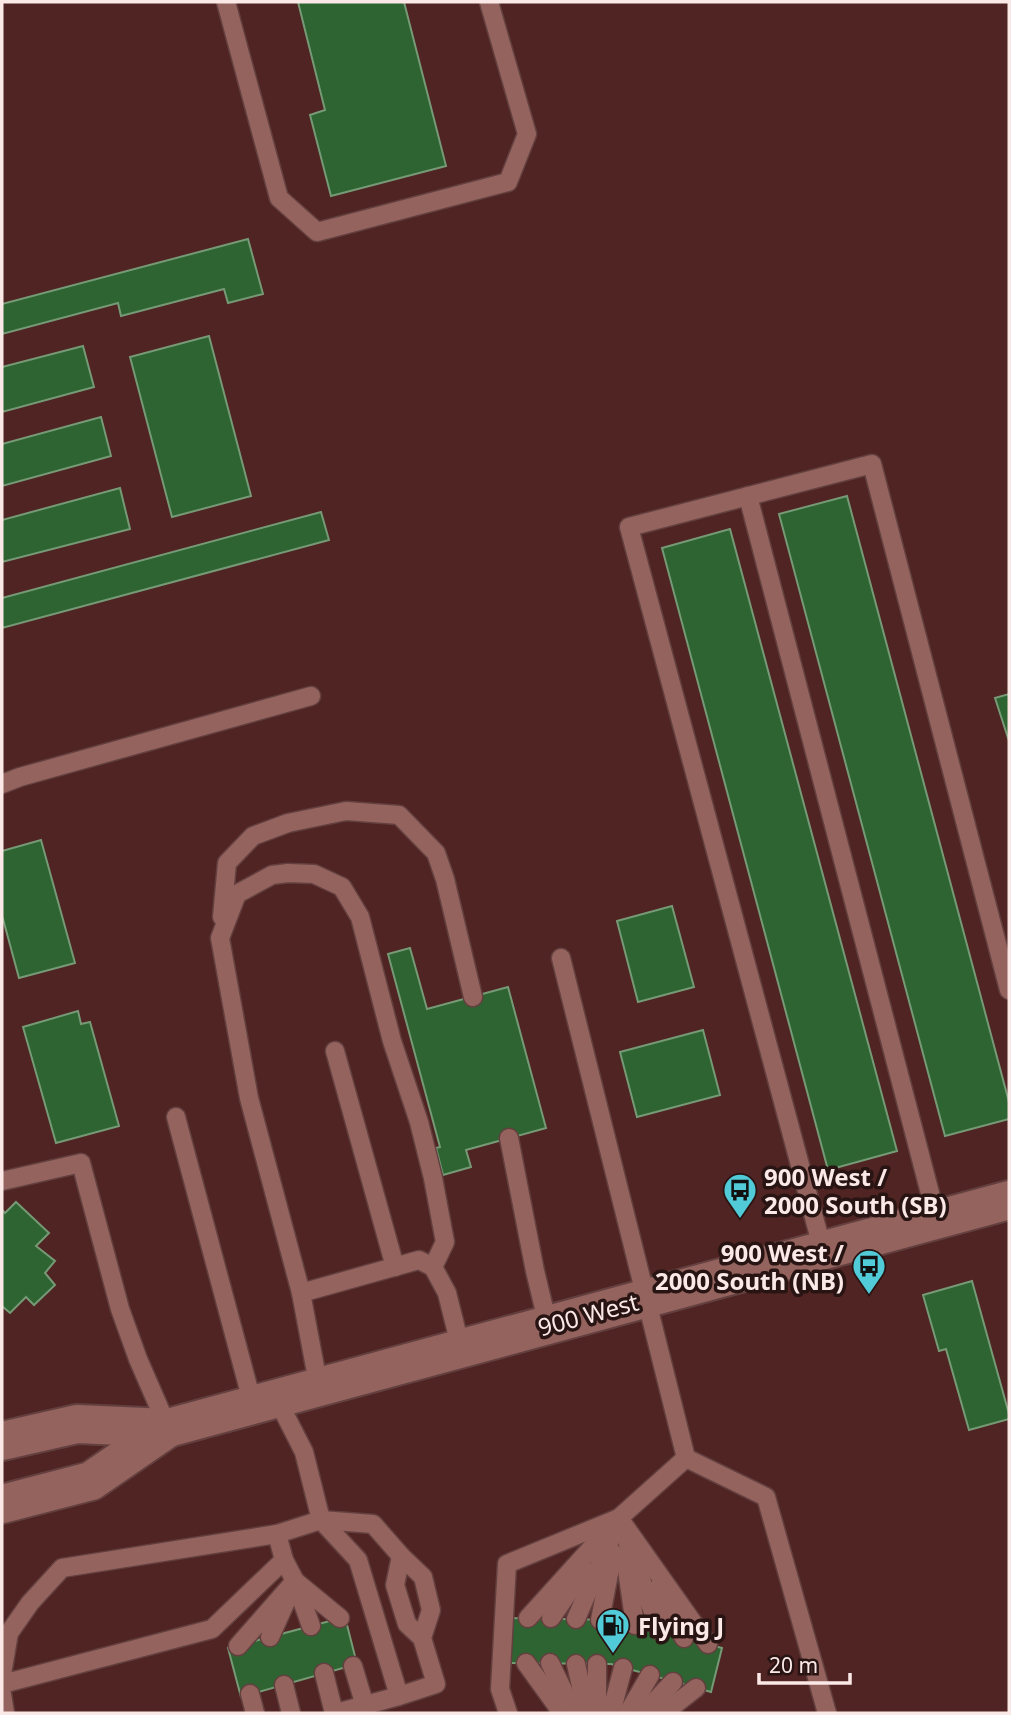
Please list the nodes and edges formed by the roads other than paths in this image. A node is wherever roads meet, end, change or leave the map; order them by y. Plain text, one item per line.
1 (226, 2) edge
2 (489, 2) edge
3 (748, 496) junction
4 (311, 696) dead end
5 (2, 784) edge
6 (220, 938) junction
7 (561, 958) dead end
8 (1009, 990) edge
9 (473, 997) dead end
10 (335, 1051) dead end
11 (176, 1117) dead end
12 (509, 1138) dead end
13 (2, 1181) edge
14 (1009, 1200) edge
15 (937, 1220) junction
16 (823, 1251) junction
17 (395, 1267) junction
18 (433, 1267) junction
19 (301, 1293) junction
20 (645, 1299) junction
21 (548, 1325) junction
22 (461, 1349) junction
23 (319, 1388) junction
24 (265, 1402) junction
25 (168, 1429) junction
26 (2, 1441) edge
27 (686, 1458) junction
28 (2, 1504) edge
29 (619, 1518) junction
30 (321, 1520) junction
31 (277, 1534) junction
32 (401, 1556) junction
33 (284, 1560) junction
34 (295, 1581) junction
35 (340, 1618) dead end
36 (528, 1618) dead end
37 (551, 1619) dead end
38 (576, 1619) dead end
39 (600, 1620) dead end
40 (635, 1625) dead end
41 (311, 1626) dead end
42 (660, 1631) dead end
43 (270, 1637) dead end
44 (422, 1638) junction
45 (684, 1638) dead end
46 (708, 1644) dead end
47 (238, 1646) dead end
48 (526, 1663) dead end
49 (550, 1663) dead end
50 (576, 1664) dead end
51 (597, 1664) dead end
52 (353, 1666) dead end
53 (624, 1668) dead end
54 (324, 1673) dead end
55 (2, 1674) edge
56 (650, 1675) dead end
57 (673, 1682) dead end
58 (2, 1684) edge
59 (284, 1685) dead end
60 (696, 1688) dead end
61 (2, 1694) edge
62 (250, 1694) dead end
63 (399, 1696) junction
64 (365, 1706) junction
65 (5, 1713) edge
66 (255, 1713) edge
67 (291, 1713) edge
68 (335, 1713) edge
69 (508, 1713) edge
70 (562, 1713) edge
71 (574, 1713) edge
72 (587, 1713) edge
73 (597, 1713) edge
74 (611, 1713) edge
75 (628, 1713) edge
76 (644, 1713) edge
77 (664, 1713) edge
78 (827, 1713) edge

1 - 2 lane
3 - 8 lane
3 - 15 lane
3 - 16 lane
4 - 5 lane
6 - 9 lane
6 - 18 lane
6 - 19 lane
7 - 20 lane
10 - 17 lane
11 - 24 lane
12 - 21 lane
13 - 25 lane
14 - 15 main road, 900 West
15 - 16 main road, 900 West
16 - 20 main road, 900 West
17 - 18 lane
17 - 19 lane
18 - 22 lane
19 - 23 lane
20 - 21 main road, 900 West
20 - 27 lane
21 - 22 main road, 900 West
22 - 23 main road, 900 West
23 - 24 main road, 900 West
24 - 25 main road, 900 West
24 - 30 lane
25 - 26 main road, 900 West
25 - 28 main road, 900 West
27 - 29 lane
27 - 78 lane
29 - 36 lane
29 - 37 lane
29 - 38 lane
29 - 39 lane
29 - 40 lane
29 - 42 lane
29 - 45 lane
29 - 46 lane
29 - 69 lane
30 - 31 lane
30 - 32 lane
30 - 63 lane
31 - 33 lane
31 - 55 lane
32 - 44 lane
32 - 44 lane
33 - 34 lane
33 - 58 lane
34 - 35 lane
34 - 41 lane
34 - 43 lane
34 - 47 lane
44 - 63 lane
48 - 70 lane
49 - 71 lane
50 - 72 lane
51 - 73 lane
52 - 64 lane
53 - 74 lane
54 - 68 lane
56 - 75 lane
57 - 76 lane
59 - 67 lane
60 - 77 lane
61 - 65 lane
62 - 66 lane
63 - 64 lane
64 - 68 lane

